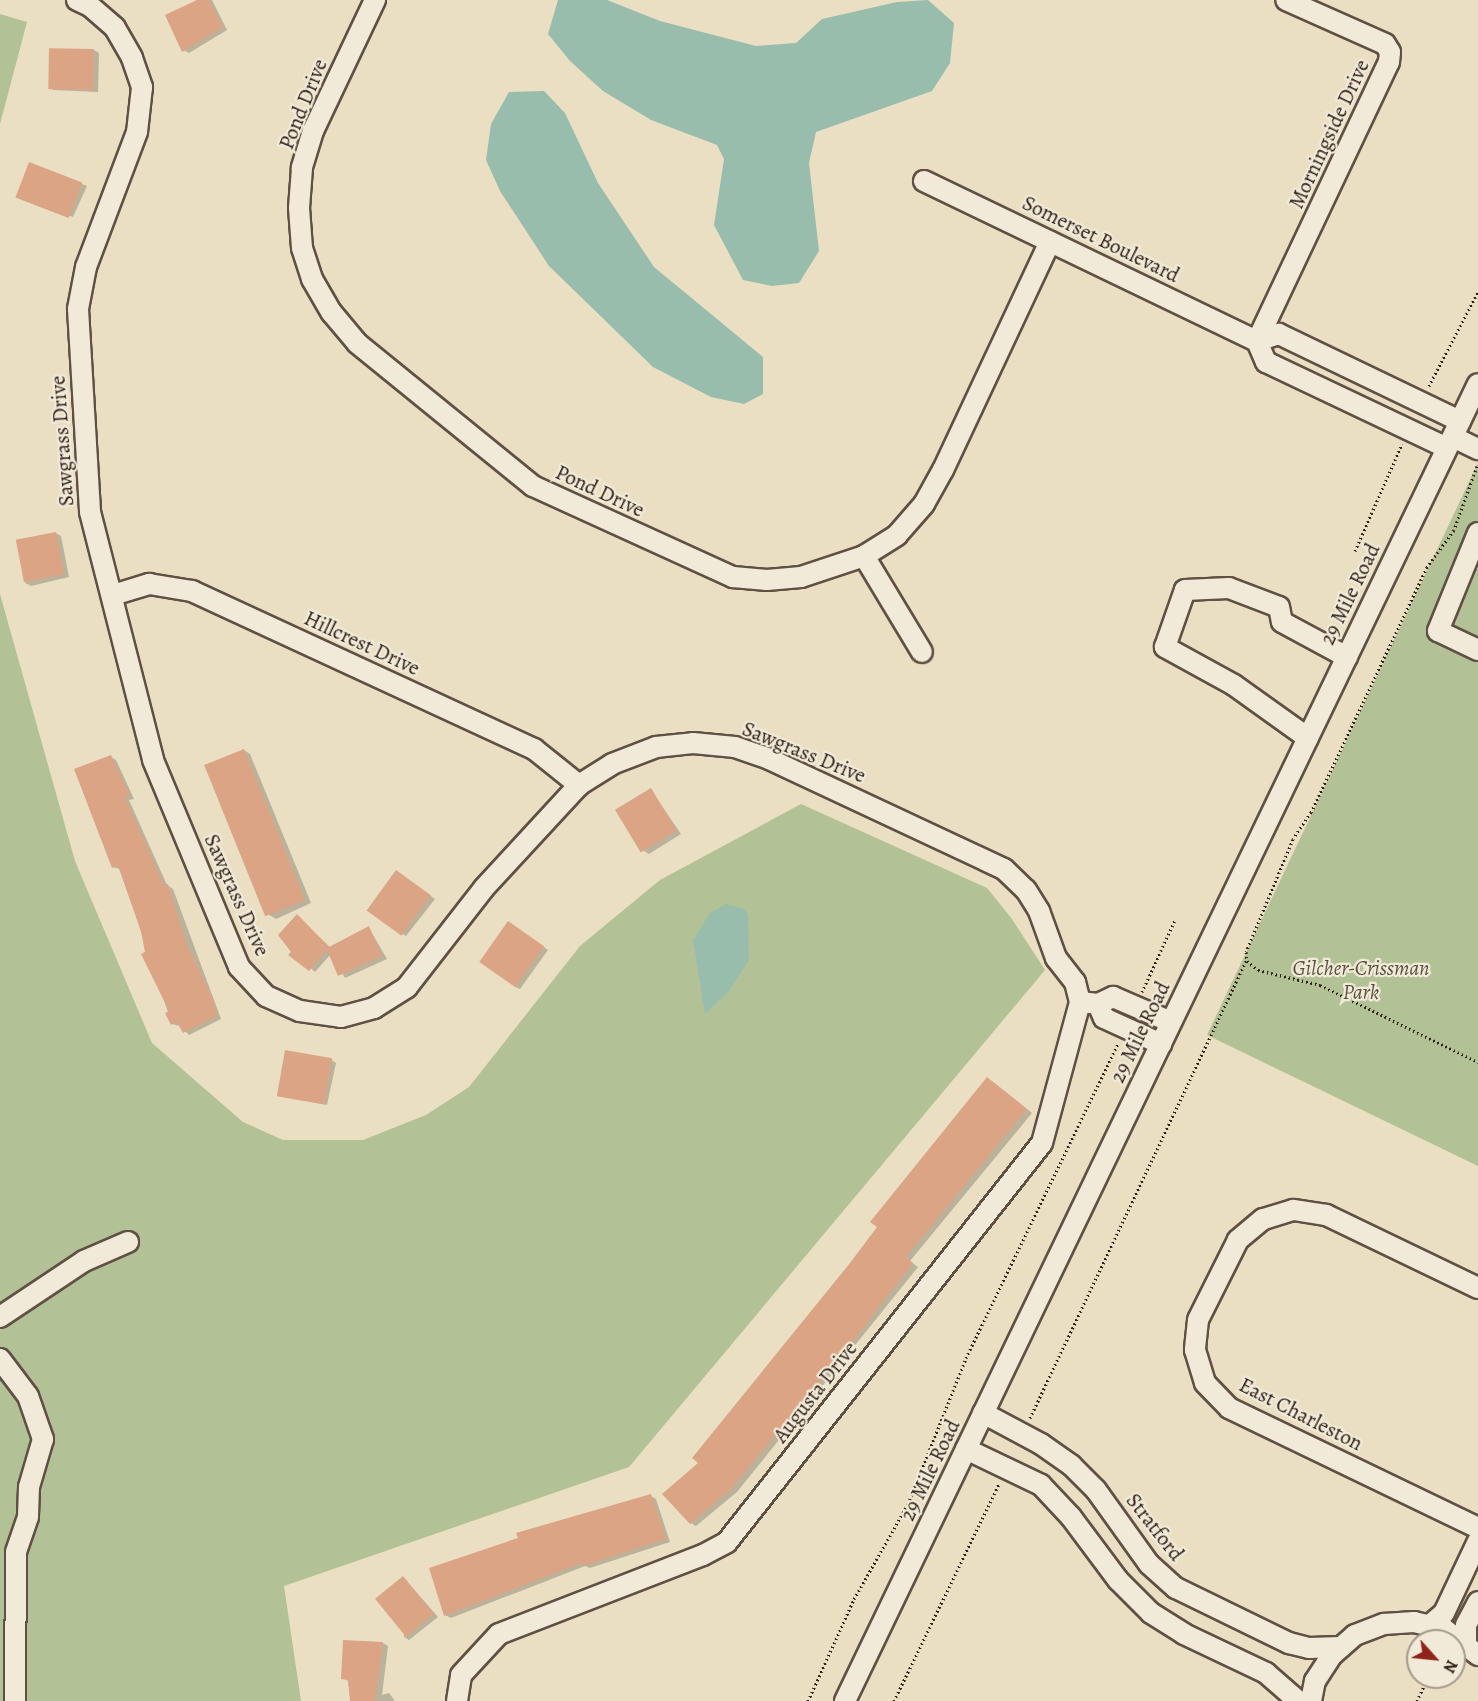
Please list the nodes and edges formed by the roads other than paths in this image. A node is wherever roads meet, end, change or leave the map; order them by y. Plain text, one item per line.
1 (77, 0) edge
2 (375, 0) edge
3 (1286, 0) edge
4 (924, 181) dead end
5 (1050, 242) junction
6 (1257, 340) junction
7 (1335, 361) junction
8 (1478, 384) edge
9 (1322, 389) junction
10 (1453, 435) junction
11 (1478, 449) edge
12 (1478, 533) edge
13 (864, 556) junction
14 (113, 595) junction
15 (1478, 650) edge
16 (922, 652) dead end
17 (1347, 657) junction
18 (1308, 738) junction
19 (579, 785) junction
20 (1089, 1003) junction
21 (1171, 1022) junction
22 (1161, 1044) junction
23 (128, 1242) dead end
24 (1478, 1288) edge
25 (0, 1317) edge
26 (0, 1359) edge
27 (983, 1413) junction
28 (966, 1449) junction
29 (1478, 1528) edge
30 (1478, 1540) edge
31 (1478, 1602) edge
32 (1430, 1625) junction
33 (1341, 1647) junction
34 (1472, 1649) edge
35 (15, 1701) edge
36 (457, 1701) edge
37 (845, 1701) edge
38 (1298, 1701) edge
39 (1311, 1701) edge

1 - 14 street, Sawgrass Drive
2 - 13 street, Pond Drive
3 - 6 street, Morningside Drive
4 - 5 street, Somerset Boulevard
5 - 6 street, Somerset Boulevard
5 - 13 street, Pond Drive
6 - 7 street
6 - 9 street
7 - 9 street
7 - 10 street
8 - 10 street, 29 Mile Road
9 - 10 street
10 - 11 street
10 - 17 street, 29 Mile Road
12 - 15 street
13 - 16 street
14 - 19 street, Hillcrest Drive
14 - 19 street, Sawgrass Drive
17 - 18 street, 29 Mile Road
17 - 18 street
18 - 21 street, 29 Mile Road
19 - 20 street, Sawgrass Drive
20 - 21 street
20 - 22 street
20 - 36 street, Augusta Drive
21 - 22 street, 29 Mile Road
22 - 27 street, 29 Mile Road
23 - 25 street
24 - 29 street, East Charleston
26 - 35 street
27 - 28 street, 29 Mile Road
27 - 33 street, Stratford
28 - 37 street, 29 Mile Road
28 - 38 street
30 - 32 street
31 - 34 street
32 - 33 street
32 - 34 street
33 - 39 street

